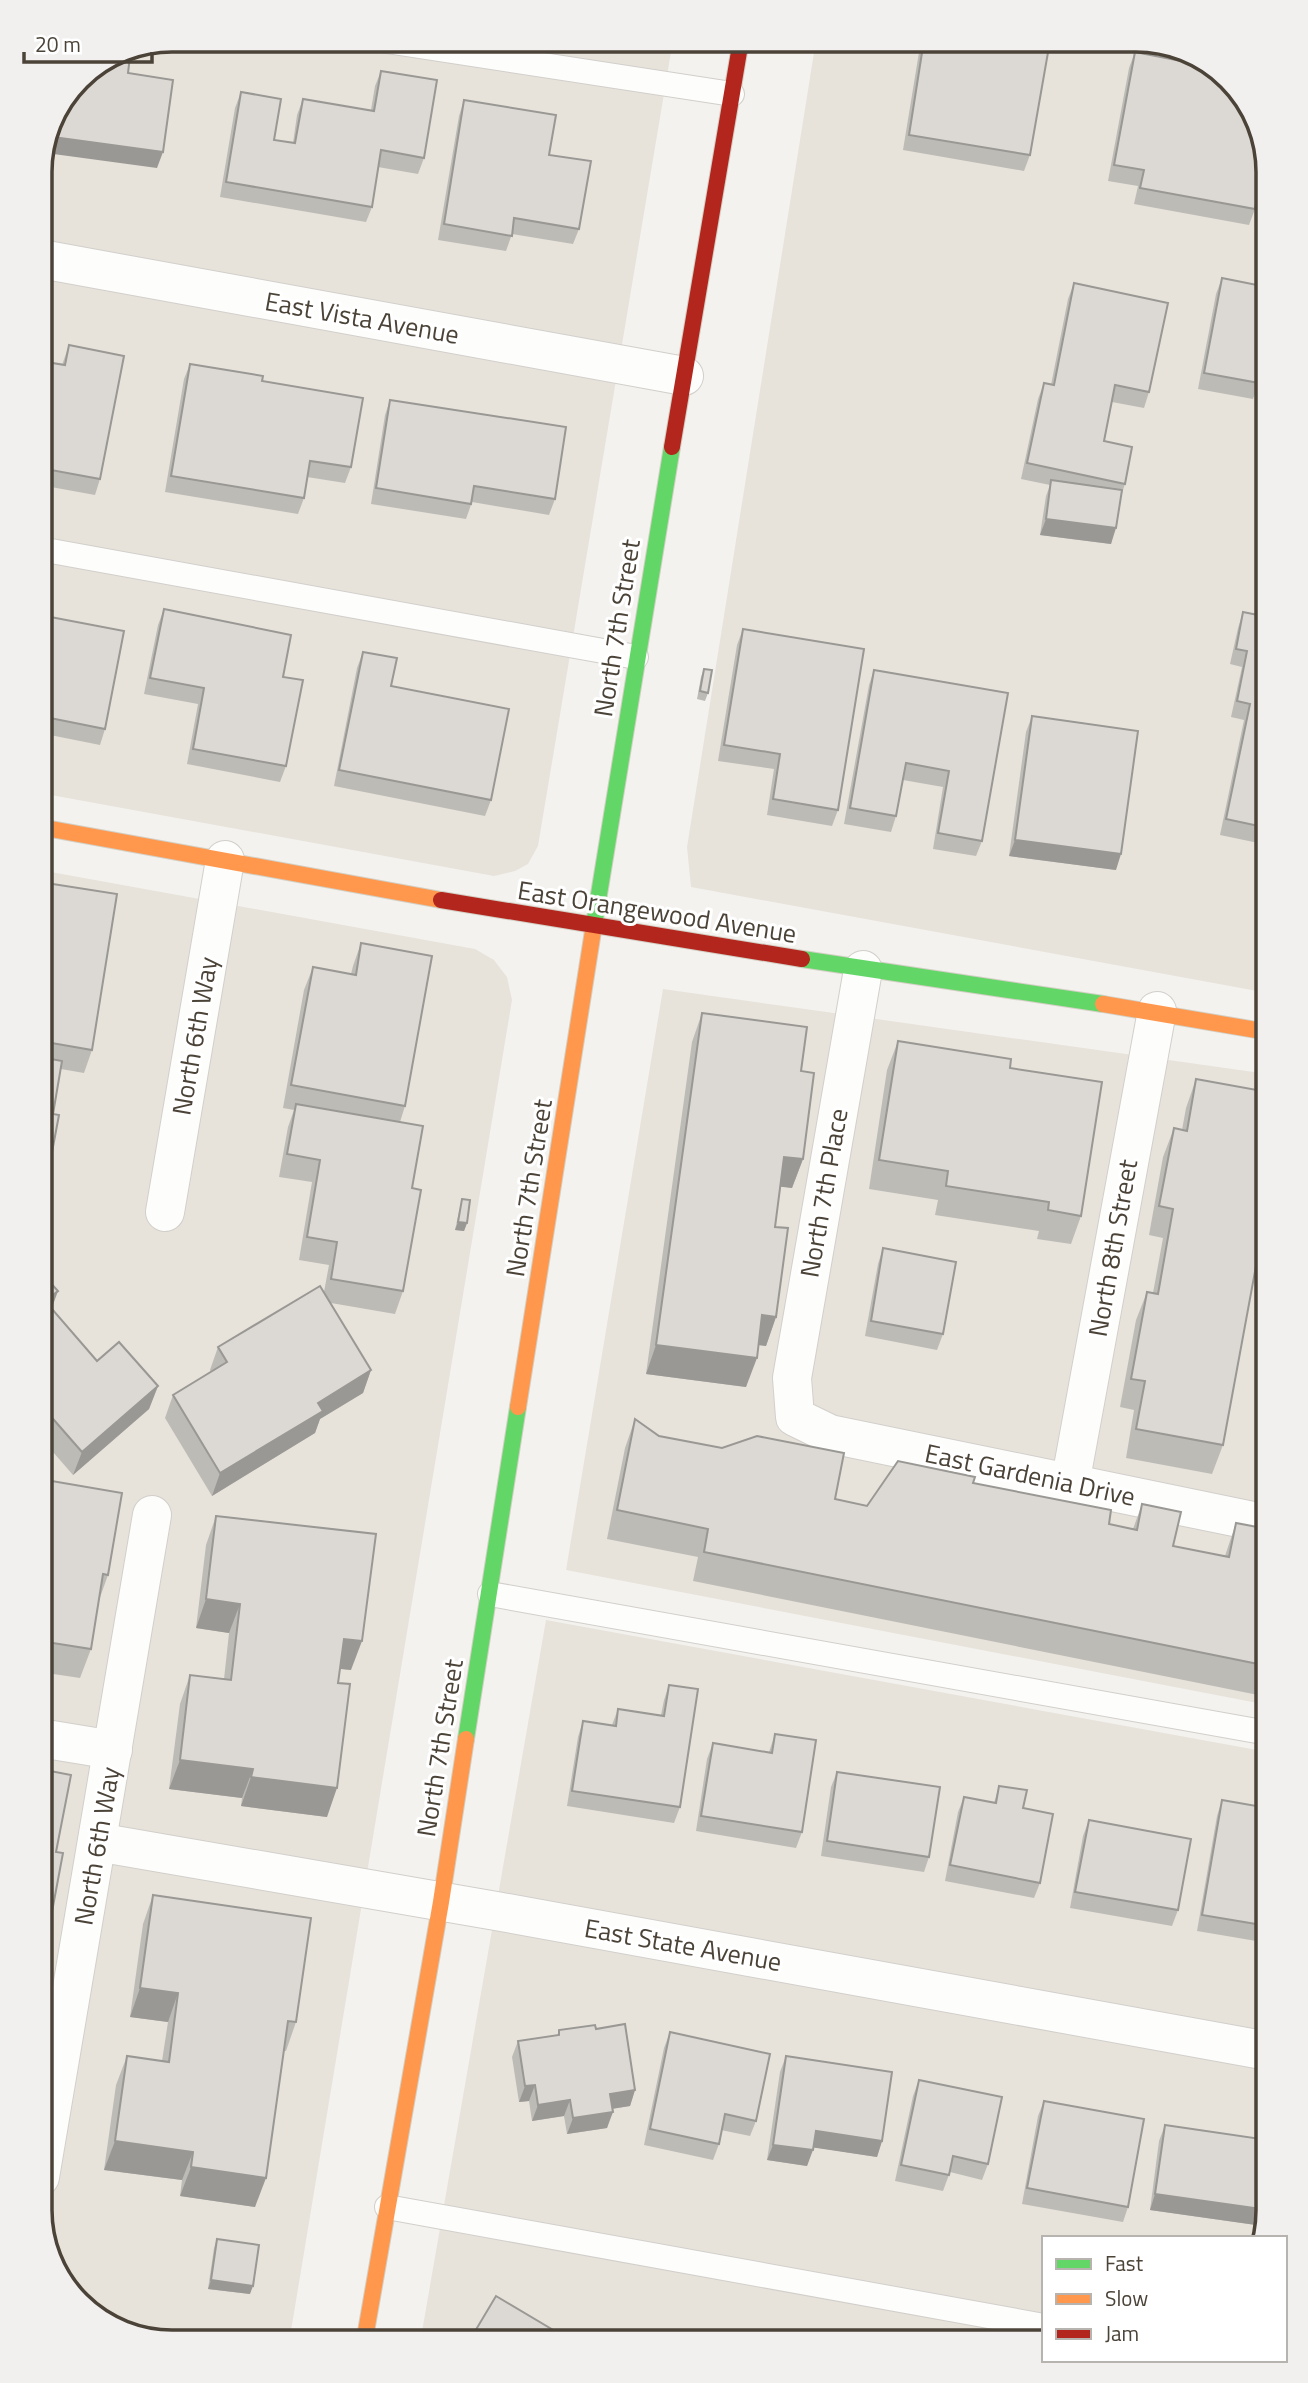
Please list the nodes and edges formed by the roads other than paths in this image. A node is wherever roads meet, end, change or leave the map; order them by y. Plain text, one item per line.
1 (460, 52) edge
2 (739, 53) edge
3 (732, 94) junction
4 (53, 261) edge
5 (684, 376) junction
6 (53, 551) edge
7 (636, 657) junction
8 (53, 829) edge
9 (225, 860) junction
10 (594, 927) junction
11 (863, 970) junction
12 (1157, 1011) junction
13 (1256, 1030) edge
14 (165, 1212) dead end
15 (795, 1417) joint
16 (1070, 1484) junction
17 (152, 1515) dead end
18 (1256, 1522) edge
19 (490, 1594) junction
20 (1256, 1731) edge
21 (52, 1740) edge
22 (113, 1750) junction
23 (97, 1842) junction
24 (441, 1902) junction
25 (1256, 2049) edge
26 (52, 2106) edge
27 (387, 2207) junction
28 (1042, 2326) edge
29 (366, 2330) edge

1 - 3 lane
2 - 3 main road, North 7th Street
3 - 5 main road, North 7th Street
4 - 5 street, East Vista Avenue
5 - 7 main road, North 7th Street
6 - 7 lane
7 - 10 main road, North 7th Street
8 - 9 main road, East Orangewood Avenue
9 - 10 main road, East Orangewood Avenue
9 - 14 street, North 6th Way
10 - 11 main road, East Orangewood Avenue
10 - 19 main road, North 7th Street
11 - 12 main road, East Orangewood Avenue
11 - 15 street, North 7th Place
12 - 13 main road, East Orangewood Avenue
12 - 16 street, North 8th Street
15 - 16 street, East Gardenia Drive
16 - 18 street, East Gardenia Drive
17 - 22 street, North 6th Way
19 - 20 lane
19 - 24 main road, North 7th Street
21 - 22 street
22 - 23 street, North 6th Way
23 - 24 street, East State Avenue
23 - 26 street, North 6th Way
24 - 25 street, East State Avenue
24 - 27 main road, North 7th Street
27 - 28 lane
27 - 29 main road, North 7th Street

